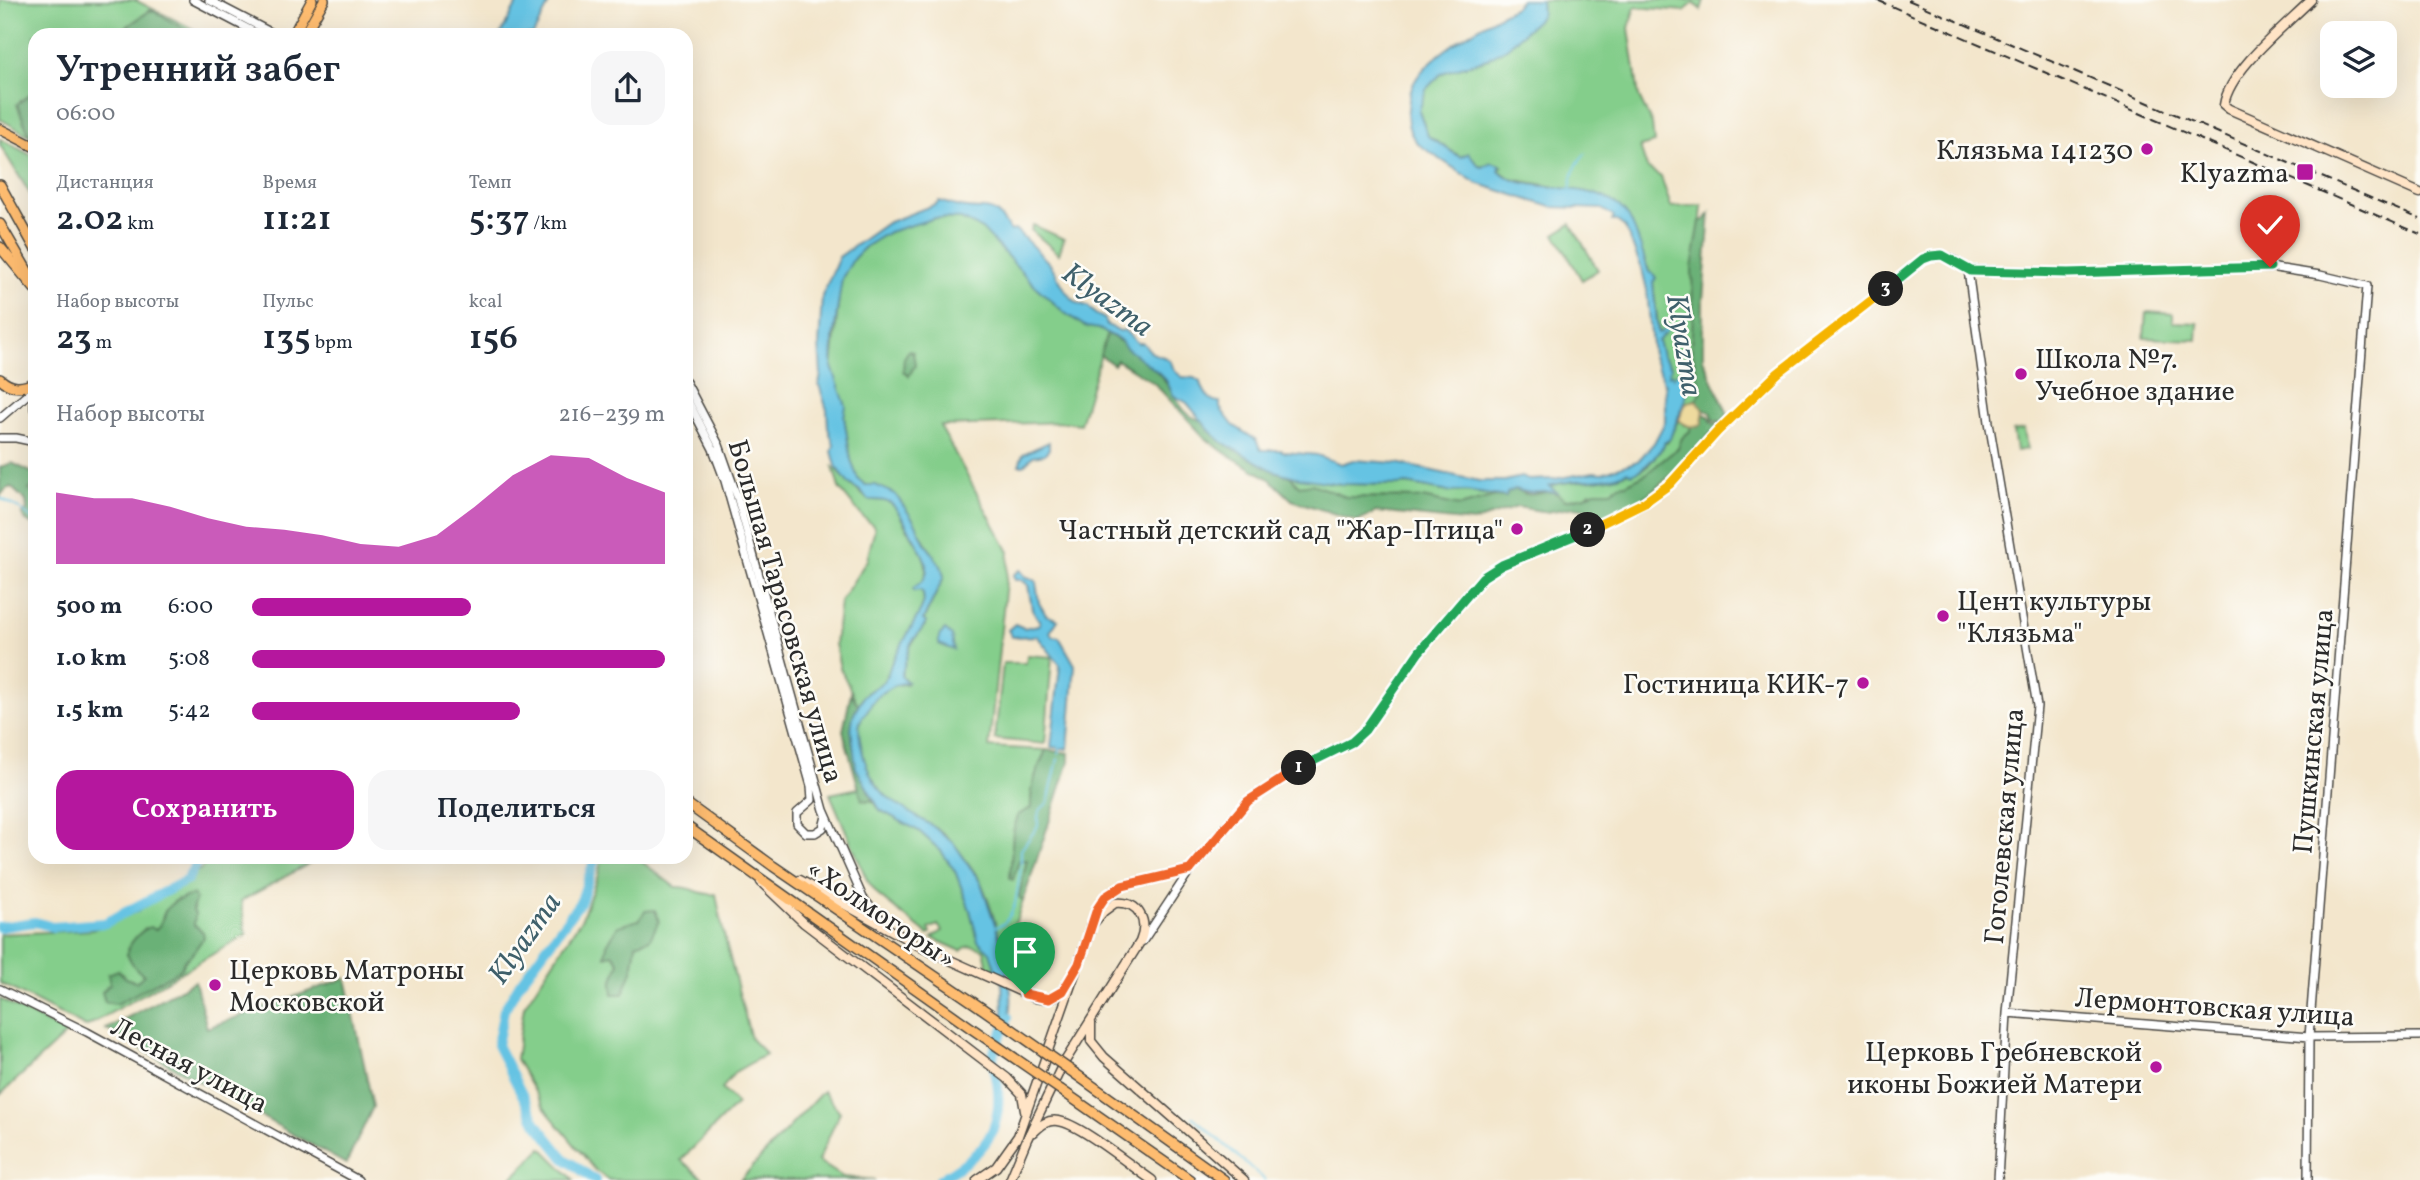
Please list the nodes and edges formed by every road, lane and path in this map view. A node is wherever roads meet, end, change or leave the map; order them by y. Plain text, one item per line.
1 (193, 0) edge
2 (209, 0) edge
3 (312, 0) edge
4 (324, 0) edge
5 (2311, 0) edge
6 (247, 28) edge
7 (263, 28) edge
8 (297, 28) edge
9 (307, 28) edge
10 (0, 129) edge
11 (28, 143) edge
12 (0, 185) edge
13 (2420, 193) edge
14 (0, 224) edge
15 (28, 235) edge
16 (0, 247) edge
17 (1968, 270) junction
18 (28, 274) edge
19 (28, 278) edge
20 (0, 379) edge
21 (28, 384) edge
22 (28, 394) edge
23 (693, 396) edge
24 (693, 410) edge
25 (0, 418) edge
26 (0, 438) edge
27 (28, 441) edge
28 (807, 804) junction
29 (693, 808) edge
30 (825, 813) junction
31 (693, 831) edge
32 (773, 866) junction
33 (1190, 870) junction
34 (752, 873) junction
35 (1092, 925) junction
36 (891, 930) junction
37 (1135, 952) junction
38 (1079, 964) junction
39 (0, 989) edge
40 (1096, 1011) junction
41 (2007, 1013) junction
42 (2420, 1036) edge
43 (2309, 1037) junction
44 (1023, 1125) junction
45 (1027, 1139) junction
46 (358, 1180) edge
47 (977, 1180) edge
48 (1010, 1180) edge
49 (1152, 1180) edge
50 (1190, 1180) edge
51 (1224, 1180) edge
52 (1244, 1180) edge
53 (1998, 1180) edge
54 (2308, 1180) edge

1 - 6 street
2 - 7 street
3 - 8 main road
4 - 9 main road
5 - 13 main road
10 - 11 main road
12 - 15 main road
14 - 18 main road
16 - 19 main road
17 - 33 street
17 - 41 street, Гоголевская улица
17 - 43 street, Пушкинская улица
20 - 21 main road
22 - 25 street
23 - 30 street, Большая Тарасовская улица
24 - 28 street, Большая Тарасовская улица
26 - 27 street
28 - 30 street
28 - 30 street
29 - 32 main road, «Холмогоры»
30 - 36 street, Большая Тарасовская улица
31 - 34 main road, «Холмогоры»
32 - 36 main road
32 - 51 main road, «Холмогоры», bridge
33 - 35 street
33 - 37 street
34 - 44 main road
34 - 50 main road, «Холмогоры», bridge
35 - 37 main road
35 - 38 main road
36 - 38 main road
37 - 40 main road
38 - 44 main road
39 - 46 street, Лесная улица
40 - 45 main road
40 - 52 main road
41 - 43 street, Лермонтовская улица
41 - 53 street, Гоголевская улица
42 - 43 street, Лермонтовская улица
43 - 54 street, Пушкинская улица
44 - 47 main road
45 - 48 main road
45 - 49 main road

